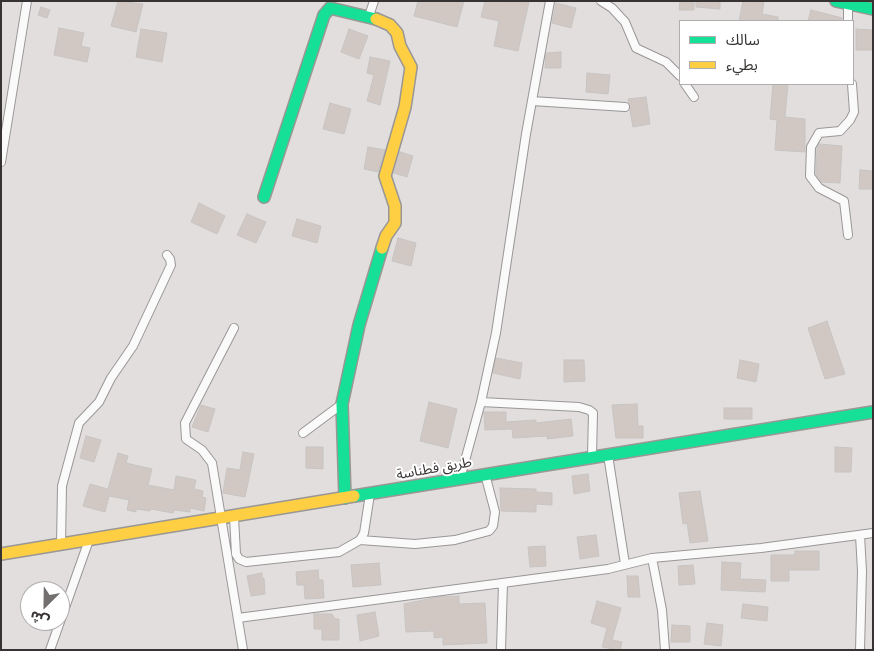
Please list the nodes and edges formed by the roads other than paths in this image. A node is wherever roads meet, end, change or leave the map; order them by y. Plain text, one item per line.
1 (27, 1) edge
2 (374, 1) edge
3 (550, 1) edge
4 (601, 1) edge
5 (836, 1) edge
6 (848, 4) junction
7 (873, 8) edge
8 (369, 16) junction
9 (848, 20) edge
10 (679, 74) edge
11 (686, 85) edge
12 (852, 85) edge
13 (694, 97) dead end
14 (532, 101) junction
15 (625, 107) dead end
16 (1, 162) edge
17 (264, 197) dead end
18 (848, 235) dead end
19 (167, 255) dead end
20 (234, 328) dead end
21 (482, 402) junction
22 (342, 404) junction
23 (873, 412) edge
24 (303, 433) dead end
25 (608, 455) junction
26 (592, 456) junction
27 (485, 474) junction
28 (460, 479) junction
29 (370, 494) junction
30 (344, 498) junction
31 (228, 517) junction
32 (873, 533) edge
33 (860, 535) junction
34 (89, 540) junction
35 (360, 540) junction
36 (61, 545) junction
37 (1, 554) edge
38 (652, 558) junction
39 (625, 564) junction
40 (502, 583) junction
41 (238, 618) junction
42 (50, 650) edge
43 (243, 650) edge
44 (501, 650) edge
45 (665, 650) edge
46 (860, 650) edge

1 - 16 street
2 - 8 street
3 - 14 street
4 - 10 street
5 - 6 street
6 - 7 street
6 - 9 street
8 - 17 street
8 - 22 street
11 - 13 street
12 - 18 street
14 - 15 street
14 - 21 street
19 - 36 street
20 - 31 street
21 - 26 street
21 - 28 street
22 - 24 street
22 - 30 street
23 - 25 street, طريق فطناسة
25 - 26 street, طريق فطناسة
25 - 39 street
26 - 27 street, طريق فطناسة
27 - 28 street, طريق فطناسة
27 - 35 street
28 - 29 street, طريق فطناسة
29 - 30 street, طريق فطناسة
29 - 35 street
30 - 31 street, طريق فطناسة
31 - 34 street, طريق فطناسة
31 - 35 street
31 - 41 street
32 - 33 street
33 - 38 street
33 - 46 street
34 - 36 street, طريق فطناسة
34 - 42 street
36 - 37 street, طريق فطناسة
38 - 39 street
38 - 45 street
39 - 40 street
40 - 41 street
40 - 44 street
41 - 43 street

